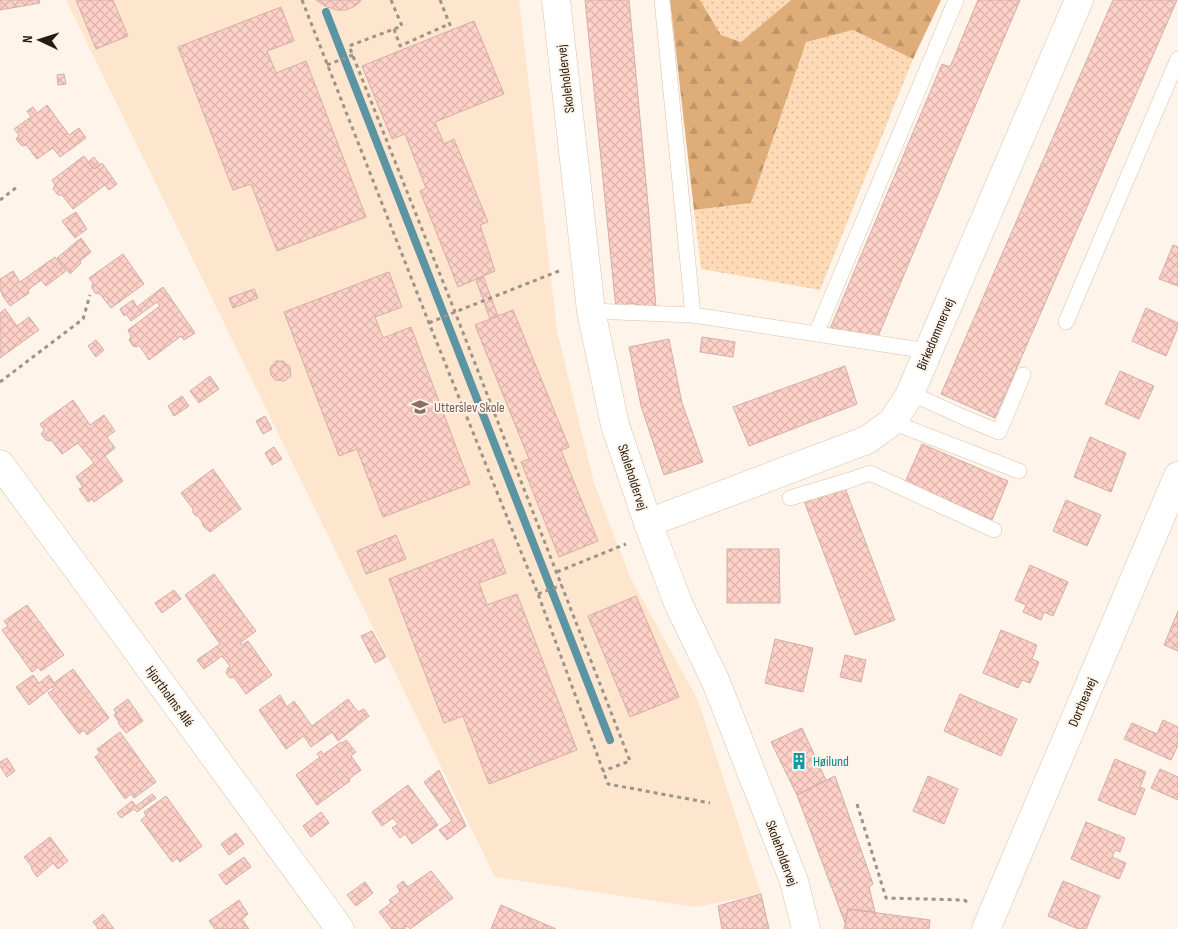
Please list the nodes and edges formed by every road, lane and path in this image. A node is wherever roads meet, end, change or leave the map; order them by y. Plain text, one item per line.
1 (302, 0) edge
2 (391, 0) edge
3 (440, 0) edge
4 (556, 0) edge
5 (662, 0) edge
6 (956, 0) edge
7 (1079, 0) edge
8 (449, 24) junction
9 (394, 29) junction
10 (452, 30) dead end
11 (353, 55) junction
12 (1178, 59) edge
13 (327, 65) junction
14 (17, 187) dead end
15 (0, 200) edge
16 (586, 261) junction
17 (90, 295) dead end
18 (591, 311) junction
19 (455, 312) junction
20 (693, 315) junction
21 (1066, 322) dead end
22 (429, 323) junction
23 (816, 334) junction
24 (928, 351) junction
25 (1023, 375) dead end
26 (0, 382) edge
27 (910, 393) junction
28 (892, 422) junction
29 (0, 464) edge
30 (1019, 471) dead end
31 (1178, 476) edge
32 (790, 498) dead end
33 (650, 528) junction
34 (994, 530) dead end
35 (557, 572) junction
36 (562, 585) junction
37 (538, 594) junction
38 (603, 771) junction
39 (710, 804) dead end
40 (857, 804) dead end
41 (989, 922) edge
42 (340, 929) edge
43 (806, 929) edge

1 - 13 path
2 - 9 path
3 - 8 path
4 - 16 street, Skoleholdervej
5 - 20 lane
6 - 23 lane
7 - 24 street, Birkedommervej
8 - 9 path
8 - 10 path
9 - 11 path
11 - 13 path
11 - 19 path
12 - 21 lane
13 - 22 path
14 - 15 path
16 - 18 street, Skoleholdervej
16 - 19 path
17 - 26 path
18 - 20 lane
18 - 33 street, Skoleholdervej
19 - 22 path
19 - 35 path
20 - 23 lane
22 - 37 path
23 - 24 lane
24 - 27 street, Birkedommervej
25 - 27 lane
27 - 28 street, Birkedommervej
28 - 30 lane
28 - 33 street, Birkedommervej
29 - 42 street, Hjortholms Allé
31 - 41 street, Dortheavej
32 - 34 lane
33 - 35 path
33 - 43 street, Skoleholdervej
35 - 36 path
36 - 37 path
36 - 38 path
37 - 38 path
38 - 39 path
40 - 41 path

